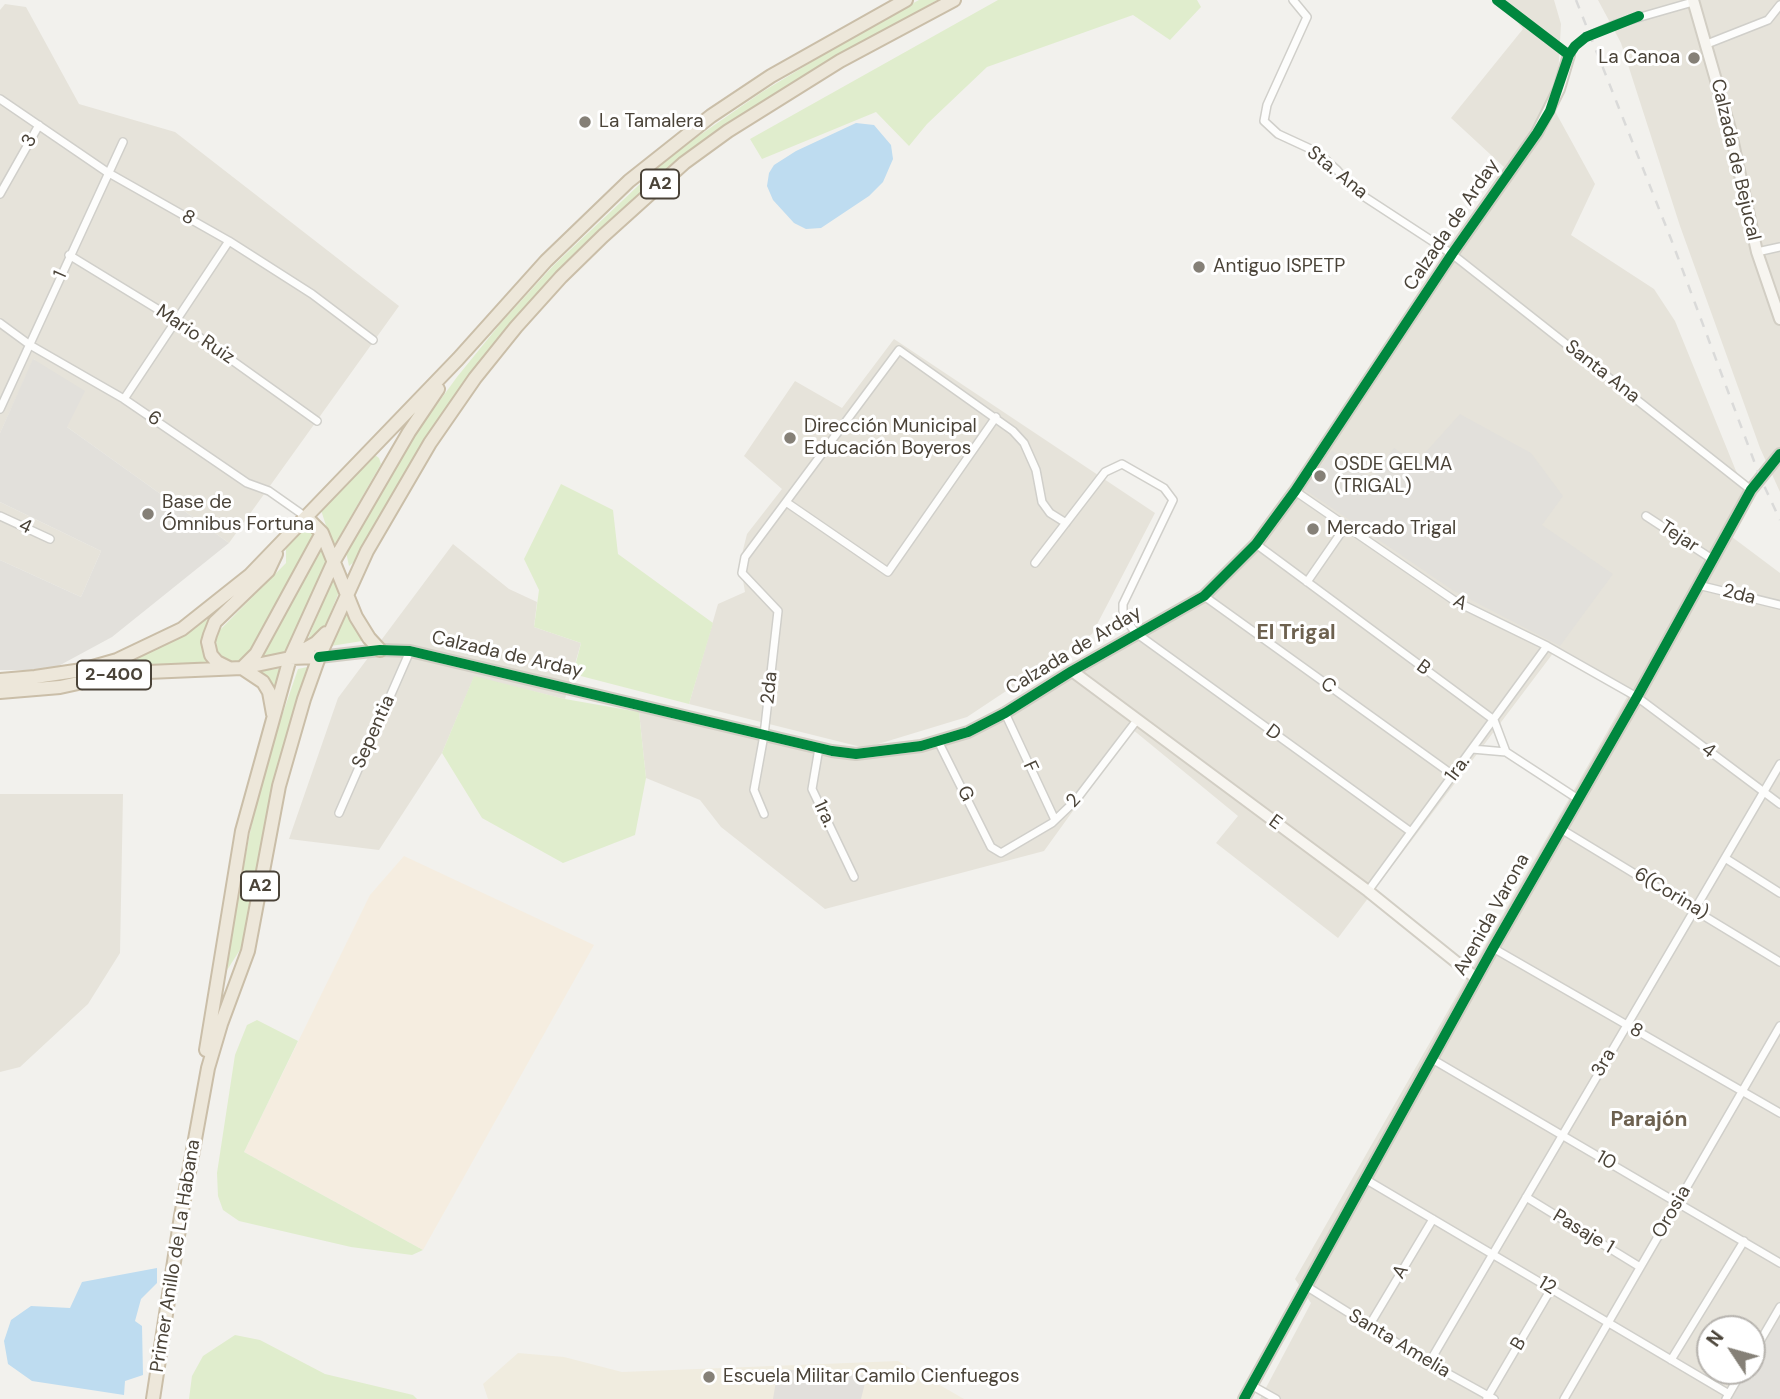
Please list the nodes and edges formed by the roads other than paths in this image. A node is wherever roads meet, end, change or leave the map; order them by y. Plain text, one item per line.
1 (906, 0) edge
2 (954, 0) edge
3 (1293, 0) edge
4 (1497, 0) edge
5 (1693, 1) edge
6 (1780, 5) edge
7 (1707, 44) junction
8 (1569, 55) junction
9 (0, 99) edge
10 (39, 125) junction
11 (122, 142) dead end
12 (107, 172) junction
13 (0, 194) edge
14 (229, 241) junction
15 (1780, 247) edge
16 (1757, 252) junction
17 (1452, 254) junction
18 (69, 255) junction
19 (1780, 319) edge
20 (177, 320) junction
21 (0, 323) edge
22 (373, 340) dead end
23 (30, 345) junction
24 (458, 359) junction
25 (124, 399) junction
26 (0, 409) edge
27 (996, 417) junction
28 (317, 421) dead end
29 (1780, 454) edge
30 (1751, 489) junction
31 (1295, 491) junction
32 (786, 502) junction
33 (0, 516) edge
34 (1646, 516) dead end
35 (306, 517) junction
36 (1066, 523) junction
37 (1345, 527) junction
38 (321, 533) junction
39 (50, 539) dead end
40 (280, 544) junction
41 (1256, 544) junction
42 (1712, 559) junction
43 (334, 561) junction
44 (1035, 563) dead end
45 (1307, 582) junction
46 (1698, 585) junction
47 (346, 594) junction
48 (1204, 596) junction
49 (1780, 605) edge
50 (333, 622) junction
51 (1136, 633) junction
52 (1547, 646) junction
53 (380, 650) junction
54 (410, 651) junction
55 (318, 657) junction
56 (290, 658) junction
57 (236, 668) junction
58 (1072, 671) junction
59 (0, 680) edge
60 (0, 692) edge
61 (1637, 697) junction
62 (1005, 713) junction
63 (274, 717) junction
64 (1137, 720) junction
65 (1494, 720) junction
66 (764, 735) junction
67 (938, 741) junction
68 (819, 748) junction
69 (1472, 749) junction
70 (1506, 752) junction
71 (1780, 764) edge
72 (1453, 775) junction
73 (1764, 792) junction
74 (1578, 799) junction
75 (1780, 804) edge
76 (339, 813) dead end
77 (764, 814) dead end
78 (1055, 820) junction
79 (1561, 829) junction
80 (1411, 832) junction
81 (991, 847) joint
82 (1725, 858) junction
83 (853, 877) dead end
84 (1368, 891) junction
85 (1780, 893) edge
86 (1695, 908) junction
87 (1493, 948) junction
88 (1780, 962) edge
89 (1476, 978) junction
90 (215, 985) junction
91 (232, 997) junction
92 (1627, 1025) junction
93 (1780, 1026) edge
94 (1777, 1038) edge
95 (1432, 1059) junction
96 (1742, 1091) junction
97 (199, 1113) junction
98 (1780, 1113) edge
99 (1562, 1135) junction
100 (1365, 1179) junction
101 (1526, 1197) junction
102 (1677, 1203) junction
103 (1433, 1219) junction
104 (1744, 1241) junction
105 (1493, 1254) junction
106 (1780, 1263) edge
107 (1640, 1267) junction
108 (1306, 1286) junction
109 (1551, 1289) junction
110 (1780, 1307) edge
111 (1608, 1323) junction
112 (1368, 1326) junction
113 (1766, 1331) edge
114 (1671, 1360) junction
115 (1429, 1363) junction
116 (1251, 1385) junction
117 (1727, 1396) edge
118 (1489, 1398) edge
119 (153, 1399) edge
120 (1244, 1399) edge
121 (1276, 1399) edge
122 (1564, 1399) edge

1 - 24 highway, A2
2 - 47 highway, A2
3 - 17 street, Sta. Ana
4 - 8 street
5 - 7 street, Calzada de Bejucal
5 - 8 street, bridge
6 - 7 street
7 - 16 street, Calzada de Bejucal
8 - 17 street, Calzada de Arday
9 - 10 street, 8
10 - 12 street, 8
10 - 13 street, 3
11 - 12 street, 1
12 - 14 street, 8
12 - 18 street, 1
14 - 20 street
14 - 22 street, 8
15 - 16 street
16 - 19 street, Calzada de Bejucal
17 - 30 street, Santa Ana
17 - 31 street, Calzada de Arday
18 - 20 street, Mario Ruiz
18 - 23 street, 1
20 - 25 street
20 - 28 street, Mario Ruiz
21 - 23 street, 6
23 - 25 street, 6
23 - 26 street, 1
24 - 35 highway, 2-400
24 - 43 highway, Primer Anillo de La Habana / A2
25 - 35 street, 6
27 - 32 street
27 - 32 street
27 - 36 street
29 - 30 street, Avenida Varona
30 - 42 street, Avenida Varona
31 - 37 street, A
31 - 41 street, Calzada de Arday
32 - 66 street, 2da
33 - 39 street, 4
34 - 42 street, Tejar
35 - 38 highway
35 - 40 highway, 2-400
36 - 44 street
36 - 51 street
37 - 45 street
37 - 52 street, A
38 - 43 highway
38 - 57 highway
40 - 57 highway
40 - 59 highway, 2-400
41 - 45 street, B
41 - 48 street, Calzada de Arday
42 - 46 street, Avenida Varona
43 - 47 highway
43 - 56 highway, Primer Anillo de La Habana / A2
45 - 65 street, B
46 - 49 street, 2da
46 - 61 street, Avenida Varona
47 - 50 highway, A2
47 - 53 highway
48 - 51 street, Calzada de Arday
48 - 72 street, C
50 - 55 highway, A2
50 - 56 highway, 2-400
51 - 58 street, Calzada de Arday
51 - 80 street, D
52 - 61 street, A
52 - 65 street, 1ra.
53 - 54 street, Calzada de Arday
53 - 55 street, Calzada de Arday
54 - 66 street, Calzada de Arday
54 - 76 street, Sepentia
55 - 56 highway
55 - 91 highway, Primer Anillo de La Habana / A2
56 - 57 highway, 2-400
56 - 63 highway, Primer Anillo de La Habana / A2
57 - 60 highway, 2-400
57 - 63 highway
58 - 62 street, Calzada de Arday
58 - 64 street, E
61 - 73 street, 4
61 - 74 street, Avenida Varona
62 - 67 street, Calzada de Arday
62 - 78 street, F
63 - 90 highway, Primer Anillo de La Habana / A2
64 - 78 street, 2
64 - 84 street, E
65 - 69 street, 1ra.
65 - 70 street
66 - 68 street, Calzada de Arday
66 - 77 street, 2da
67 - 68 street, Calzada de Arday
67 - 81 street, G
68 - 83 street, 1ra.
69 - 70 street
69 - 72 street, 1ra.
70 - 74 street
71 - 73 street, 3ra
72 - 80 street, 1ra.
73 - 75 street, 4
73 - 82 street, 3ra
74 - 79 street, Avenida Varona
78 - 81 street, 2
79 - 86 street, 6(Corina)
79 - 87 street, Avenida Varona
80 - 84 street, 1ra.
82 - 85 street
82 - 86 street, 3ra
84 - 89 street, E
86 - 88 street, 6(Corina)
86 - 92 street, 3ra
87 - 89 street, Avenida Varona
87 - 92 street, 8
89 - 95 street, Avenida Varona
90 - 91 highway
90 - 97 highway, Primer Anillo de La Habana / A2
91 - 97 highway, Primer Anillo de La Habana / A2
92 - 96 street, 8
92 - 99 street, 3ra
93 - 94 street, Orosia
94 - 96 street, Orosia
95 - 99 street, 10
95 - 100 street, Avenida Varona
96 - 98 street, 8
96 - 102 street, Orosia
97 - 119 highway, Primer Anillo de La Habana / A2
99 - 101 street, 3ra
99 - 102 street, 10
100 - 103 street, 12
100 - 108 street, Avenida Varona
101 - 105 street, 3ra
101 - 107 street, Pasaje 1
102 - 104 street, 10
102 - 107 street, Orosia
103 - 105 street, 12
103 - 112 street, A
104 - 106 street, 10
104 - 114 street
105 - 109 street, 12
105 - 115 street, 3ra
107 - 111 street, Orosia
108 - 112 street, Santa Amelia
108 - 116 street, Avenida Varona
109 - 111 street, 12
109 - 118 street, B
110 - 113 street
111 - 114 street, 12
111 - 122 street, Orosia
112 - 115 street, Santa Amelia
114 - 117 street, 12
115 - 118 street, Santa Amelia
116 - 120 street, Avenida Varona
116 - 121 street

